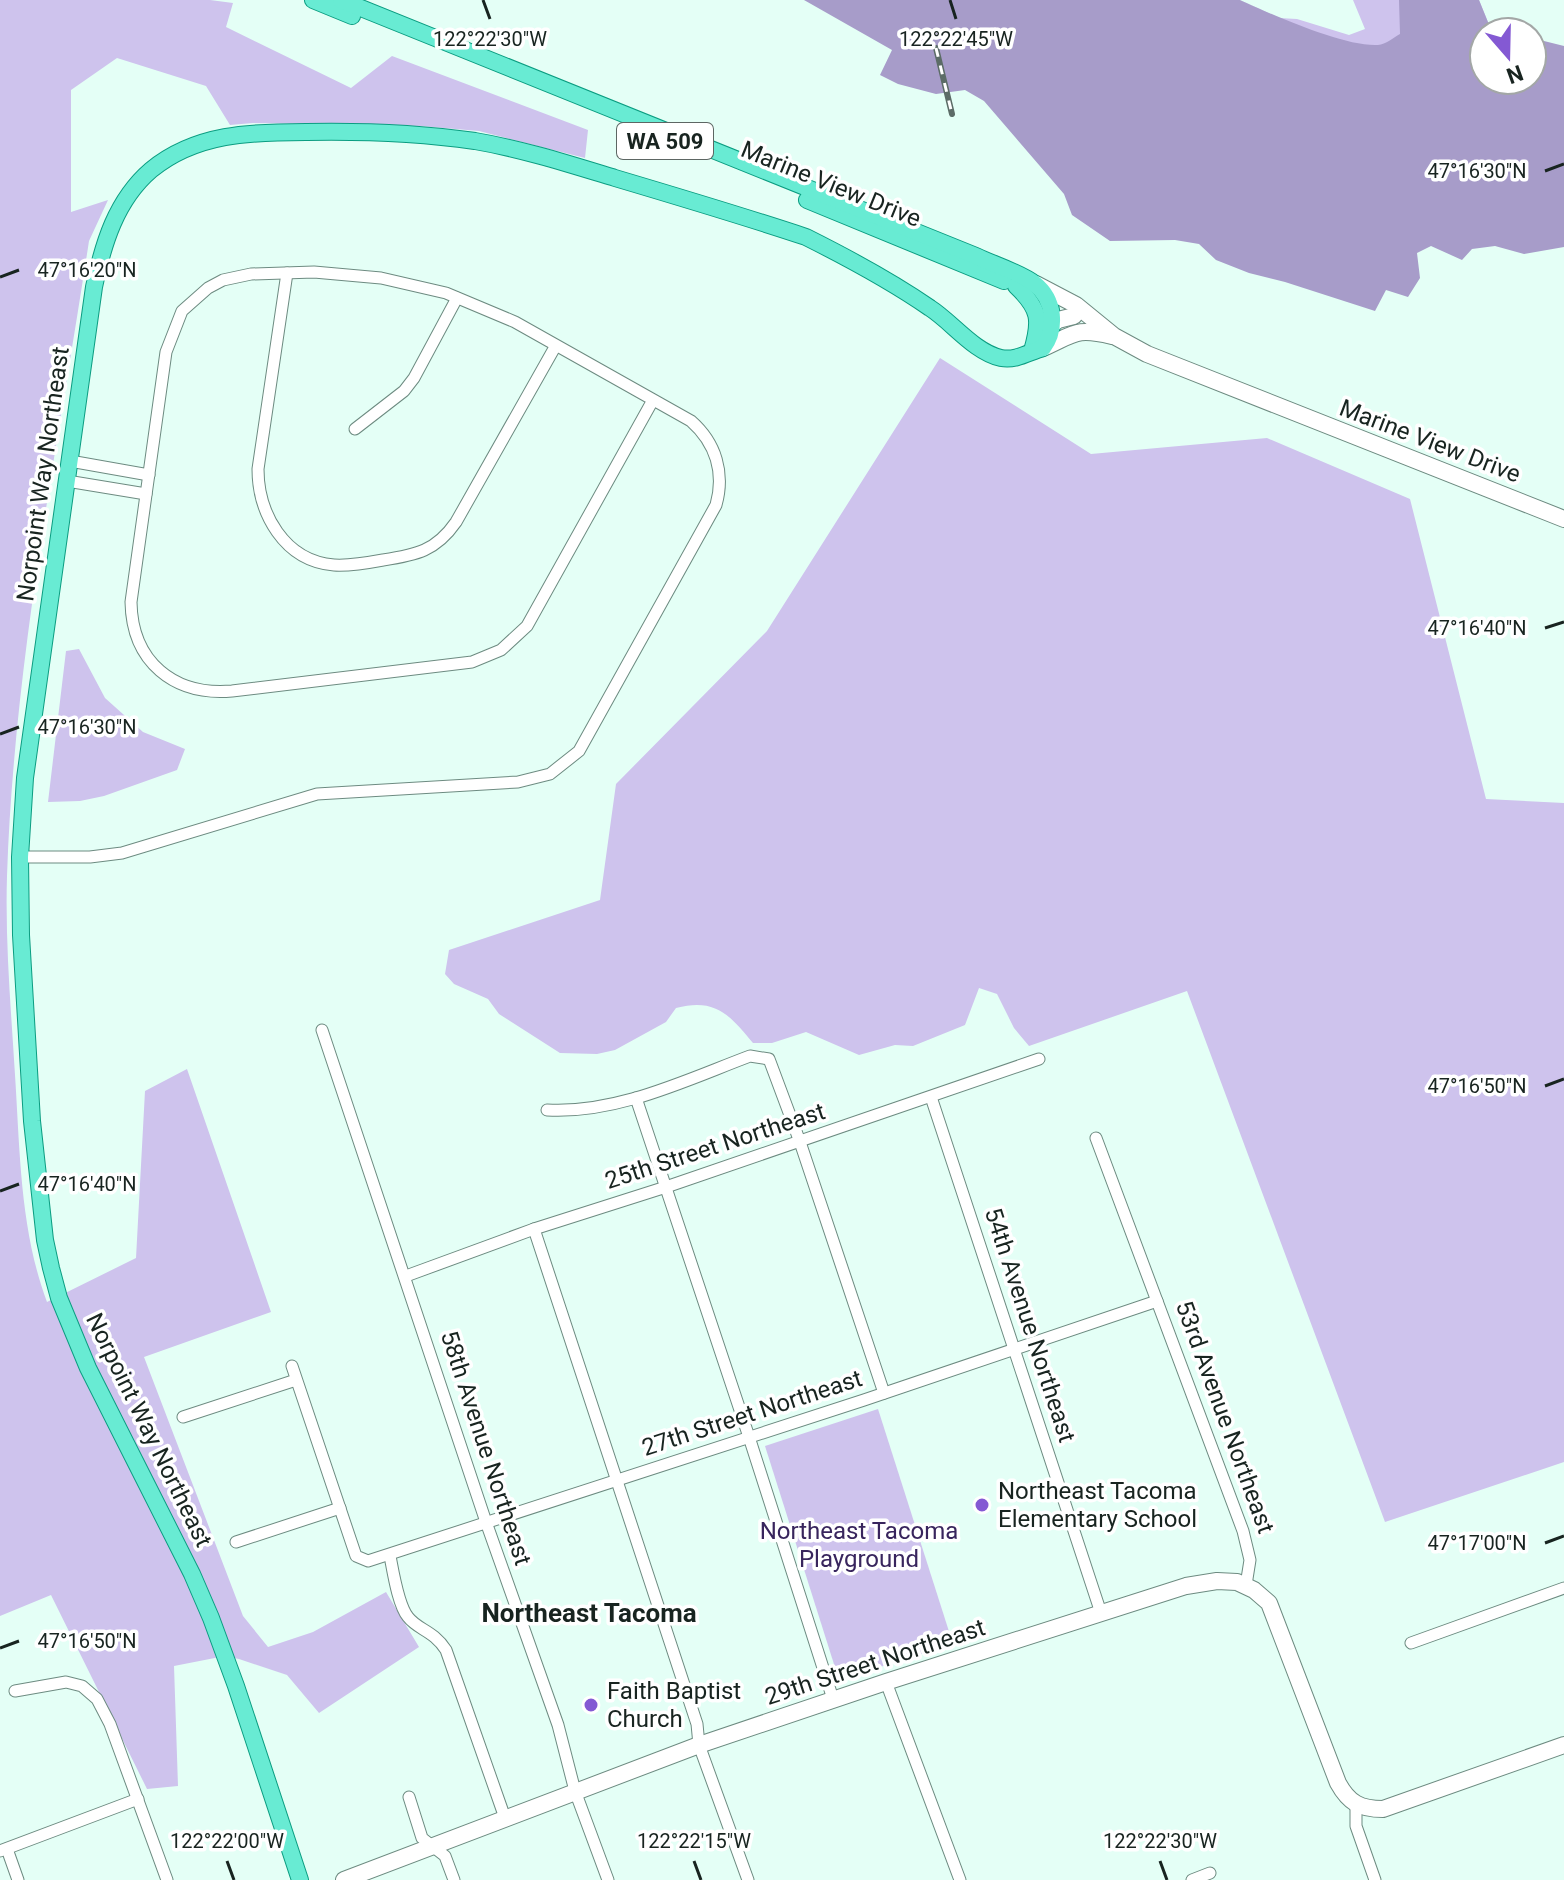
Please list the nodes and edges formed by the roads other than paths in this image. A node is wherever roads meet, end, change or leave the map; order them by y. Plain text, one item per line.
1 (313, 0) edge
2 (341, 0) edge
3 (287, 273) junction
4 (1016, 286) junction
5 (1040, 290) junction
6 (457, 298) junction
7 (1074, 316) junction
8 (1053, 323) junction
9 (1109, 332) junction
10 (1037, 346) junction
11 (555, 347) junction
12 (653, 400) junction
13 (355, 429) dead end
14 (70, 461) junction
15 (149, 475) junction
16 (67, 481) junction
17 (146, 494) junction
18 (1564, 519) edge
19 (20, 857) junction
20 (322, 1030) dead end
21 (1039, 1059) dead end
22 (931, 1097) junction
23 (636, 1098) junction
24 (547, 1110) dead end
25 (1096, 1138) dead end
26 (800, 1142) junction
27 (666, 1187) junction
28 (534, 1229) junction
29 (406, 1276) junction
30 (1157, 1301) junction
31 (1015, 1347) junction
32 (292, 1366) dead end
33 (296, 1380) junction
34 (884, 1393) junction
35 (183, 1417) dead end
36 (749, 1437) junction
37 (617, 1480) junction
38 (340, 1508) junction
39 (486, 1522) junction
40 (236, 1542) dead end
41 (390, 1556) junction
42 (1246, 1585) junction
43 (1564, 1588) edge
44 (1101, 1613) junction
45 (1411, 1643) dead end
46 (886, 1682) junction
47 (15, 1691) dead end
48 (833, 1699) junction
49 (699, 1745) junction
50 (1564, 1745) edge
51 (575, 1791) junction
52 (409, 1797) dead end
53 (138, 1799) junction
54 (1356, 1806) junction
55 (505, 1818) junction
56 (435, 1846) junction
57 (3, 1850) edge
58 (1210, 1873) dead end
59 (18, 1880) edge
60 (167, 1880) edge
61 (300, 1880) edge
62 (344, 1880) edge
63 (454, 1880) edge
64 (608, 1880) edge
65 (748, 1880) edge
66 (960, 1880) edge
67 (1192, 1880) edge
68 (1375, 1880) edge

1 - 4 main road, Marine View Drive / WA 509
2 - 5 main road, Marine View Drive / WA 509
3 - 6 street
3 - 11 street
3 - 15 street
4 - 5 main road, Marine View Drive / WA 509
4 - 10 main road
5 - 7 street, Marine View Drive / WA 509
5 - 8 main road
5 - 9 street, Marine View Drive / WA 509
6 - 11 street
6 - 13 street
7 - 8 street
7 - 9 street, Marine View Drive / WA 509
8 - 10 street
9 - 10 street
9 - 18 street, Marine View Drive / WA 509
10 - 14 main road, Norpoint Way Northeast
11 - 12 street
12 - 17 street
12 - 19 street
14 - 15 street
14 - 16 main road, Norpoint Way Northeast
15 - 17 street
16 - 17 street
16 - 19 main road, Norpoint Way Northeast
19 - 61 main road, Norpoint Way Northeast
20 - 29 street, 58th Avenue Northeast
21 - 22 street, 25th Street Northeast
22 - 26 street, 25th Street Northeast
22 - 31 street, 54th Avenue Northeast
23 - 24 street
23 - 26 street
23 - 27 street
25 - 30 street, 53rd Avenue Northeast
26 - 27 street, 25th Street Northeast
26 - 34 street
27 - 28 street, 25th Street Northeast
27 - 36 street
28 - 29 street, 25th Street Northeast
28 - 37 street
29 - 39 street, 58th Avenue Northeast
30 - 31 street, 27th Street Northeast
30 - 42 street, 53rd Avenue Northeast
31 - 34 street, 27th Street Northeast
31 - 44 street, 54th Avenue Northeast
32 - 33 street
33 - 35 street
33 - 38 street
34 - 36 street, 27th Street Northeast
36 - 37 street, 27th Street Northeast
36 - 48 street
37 - 39 street, 27th Street Northeast
37 - 49 street
38 - 40 street
38 - 41 street, 27th Street Northeast
39 - 41 street, 27th Street Northeast
39 - 51 street, 58th Avenue Northeast
41 - 55 street
42 - 44 street, 29th Street Northeast
42 - 54 street
43 - 45 street
44 - 46 street, 29th Street Northeast
46 - 48 street, 29th Street Northeast
46 - 66 street
47 - 53 street
48 - 49 street, 29th Street Northeast
49 - 51 street, 29th Street Northeast
49 - 65 street
50 - 54 street
51 - 55 street, 29th Street Northeast
51 - 64 street, 58th Avenue Northeast
52 - 56 street
53 - 57 street
53 - 60 street
54 - 68 street
55 - 56 street, 29th Street Northeast
56 - 62 street, 29th Street Northeast
56 - 63 street
57 - 59 street
58 - 67 street

